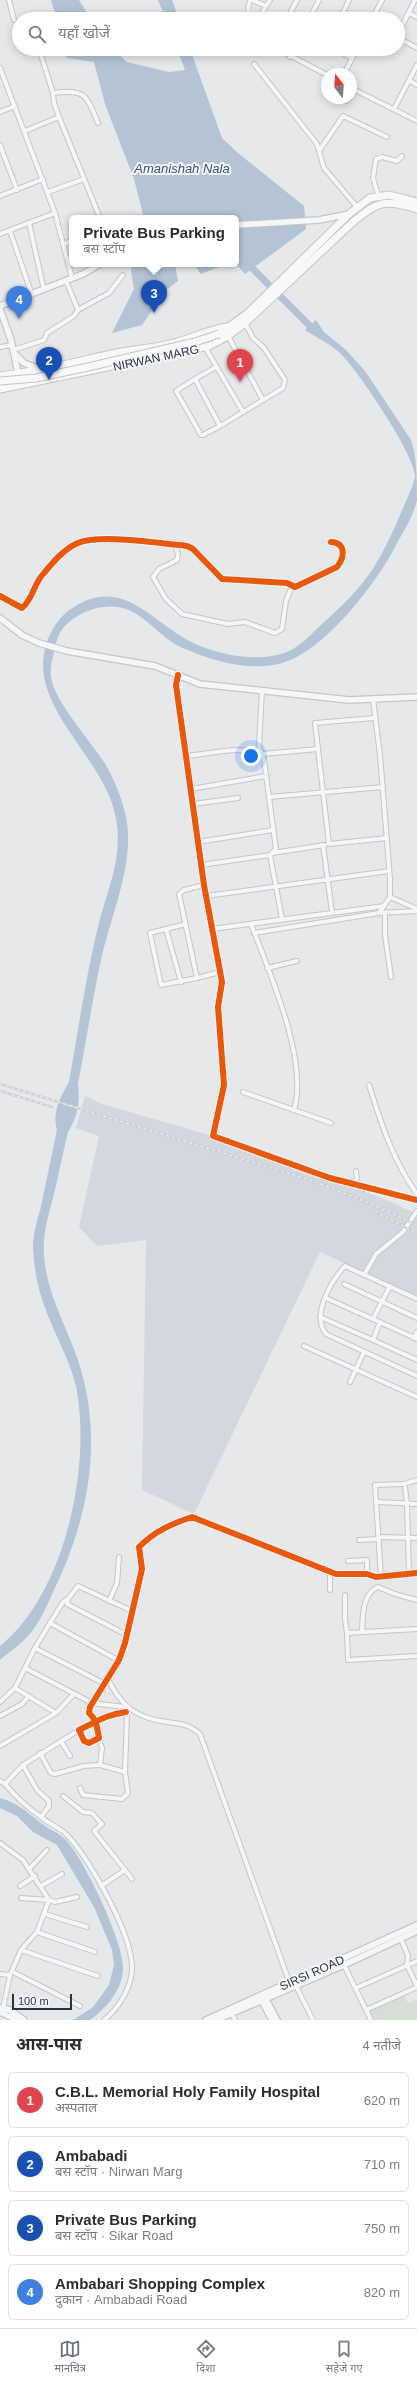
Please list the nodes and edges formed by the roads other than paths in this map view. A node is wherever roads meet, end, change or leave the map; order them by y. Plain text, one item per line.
1 (9, 0) edge
2 (251, 0) edge
3 (270, 0) edge
4 (297, 0) edge
5 (319, 0) edge
6 (349, 0) edge
7 (382, 0) edge
8 (415, 0) edge
9 (266, 6) junction
10 (12, 12) edge
11 (248, 12) edge
12 (263, 12) edge
13 (291, 12) edge
14 (313, 12) edge
15 (343, 12) edge
16 (376, 12) edge
17 (409, 13) junction
18 (417, 17) edge
19 (405, 21) edge
20 (405, 42) edge
21 (417, 48) edge
22 (41, 56) edge
23 (348, 56) edge
24 (290, 57) edge
25 (352, 58) joint
26 (254, 64) dead end
27 (417, 65) edge
28 (347, 68) edge
29 (0, 70) edge
30 (321, 72) edge
31 (409, 80) junction
32 (417, 85) edge
33 (357, 90) edge
34 (53, 93) junction
35 (15, 106) junction
36 (394, 109) junction
37 (0, 112) edge
38 (59, 118) junction
39 (417, 121) edge
40 (98, 123) dead end
41 (25, 131) junction
42 (387, 137) dead end
43 (0, 145) edge
44 (319, 151) junction
45 (402, 156) dead end
46 (43, 179) junction
47 (84, 179) junction
48 (16, 190) junction
49 (48, 192) junction
50 (378, 195) junction
51 (0, 196) edge
52 (417, 202) edge
53 (357, 207) junction
54 (417, 209) edge
55 (56, 212) junction
56 (349, 214) junction
57 (99, 215) edge
58 (29, 223) junction
59 (239, 225) edge
60 (10, 231) junction
61 (0, 234) edge
62 (69, 242) edge
63 (65, 244) junction
64 (69, 263) edge
65 (70, 267) edge
66 (94, 267) edge
67 (123, 275) dead end
68 (72, 278) junction
69 (66, 281) junction
70 (287, 281) junction
71 (44, 290) junction
72 (32, 295) junction
73 (269, 298) junction
74 (0, 307) edge
75 (78, 310) junction
76 (245, 323) junction
77 (3, 325) edge
78 (231, 327) junction
79 (228, 336) junction
80 (0, 346) edge
81 (205, 348) junction
82 (13, 349) junction
83 (216, 367) junction
84 (44, 369) junction
85 (18, 374) junction
86 (0, 376) edge
87 (195, 379) junction
88 (49, 380) junction
89 (0, 381) edge
90 (20, 385) junction
91 (0, 389) edge
92 (263, 400) junction
93 (243, 412) junction
94 (220, 426) junction
95 (331, 542) dead end
96 (175, 545) junction
97 (181, 545) junction
98 (177, 551) junction
99 (292, 586) junction
100 (0, 596) edge
101 (0, 618) edge
102 (178, 675) junction
103 (262, 691) junction
104 (417, 697) edge
105 (373, 699) junction
106 (374, 718) junction
107 (318, 749) junction
108 (262, 754) junction
109 (186, 756) junction
110 (266, 776) junction
111 (383, 787) junction
112 (191, 790) junction
113 (322, 792) junction
114 (269, 797) junction
115 (238, 798) dead end
116 (193, 804) junction
117 (273, 830) junction
118 (387, 838) junction
119 (198, 842) junction
120 (328, 844) junction
121 (323, 845) junction
122 (271, 854) junction
123 (201, 865) junction
124 (390, 871) junction
125 (327, 879) junction
126 (204, 885) junction
127 (276, 886) junction
128 (206, 896) junction
129 (390, 897) junction
130 (407, 905) junction
131 (384, 906) junction
132 (417, 910) edge
133 (400, 911) junction
134 (332, 912) junction
135 (385, 912) junction
136 (379, 913) junction
137 (282, 919) junction
138 (186, 924) junction
139 (251, 924) junction
140 (166, 929) junction
141 (212, 929) junction
142 (254, 933) junction
143 (297, 961) dead end
144 (267, 968) junction
145 (220, 972) junction
146 (391, 977) dead end
147 (197, 978) junction
148 (181, 982) junction
149 (369, 1085) dead end
150 (243, 1092) dead end
151 (294, 1110) junction
152 (331, 1123) dead end
153 (356, 1171) dead end
154 (354, 1184) junction
155 (417, 1195) edge
156 (411, 1198) junction
157 (417, 1200) edge
158 (417, 1211) edge
159 (364, 1274) junction
160 (344, 1284) dead end
161 (390, 1286) junction
162 (326, 1298) junction
163 (417, 1299) edge
164 (382, 1302) junction
165 (320, 1317) junction
166 (417, 1318) edge
167 (373, 1319) junction
168 (380, 1322) junction
169 (417, 1332) edge
170 (415, 1339) edge
171 (373, 1340) junction
172 (304, 1346) dead end
173 (364, 1352) junction
174 (417, 1360) edge
175 (356, 1369) junction
176 (417, 1376) edge
177 (350, 1382) dead end
178 (417, 1397) edge
179 (417, 1480) edge
180 (405, 1487) dead end
181 (378, 1502) junction
182 (408, 1504) junction
183 (417, 1504) edge
184 (379, 1538) junction
185 (409, 1538) junction
186 (417, 1538) edge
187 (359, 1540) dead end
188 (119, 1557) dead end
189 (348, 1561) dead end
190 (330, 1572) junction
191 (417, 1573) edge
192 (367, 1574) junction
193 (409, 1574) junction
194 (376, 1577) junction
195 (381, 1577) junction
196 (378, 1587) junction
197 (330, 1590) dead end
198 (345, 1595) dead end
199 (68, 1600) junction
200 (417, 1600) edge
201 (109, 1601) junction
202 (132, 1611) junction
203 (50, 1623) junction
204 (417, 1629) edge
205 (347, 1632) junction
206 (365, 1632) junction
207 (127, 1635) junction
208 (35, 1648) junction
209 (417, 1656) edge
210 (118, 1660) junction
211 (25, 1668) junction
212 (107, 1677) junction
213 (103, 1683) junction
214 (15, 1688) junction
215 (74, 1694) junction
216 (29, 1696) junction
217 (0, 1702) edge
218 (92, 1703) junction
219 (126, 1710) junction
220 (56, 1713) junction
221 (0, 1716) edge
222 (96, 1722) junction
223 (80, 1730) junction
224 (99, 1738) junction
225 (61, 1740) junction
226 (0, 1746) edge
227 (40, 1753) junction
228 (70, 1756) dead end
229 (23, 1765) junction
230 (100, 1765) junction
231 (125, 1772) junction
232 (0, 1781) edge
233 (5, 1784) junction
234 (80, 1788) dead end
235 (63, 1796) dead end
236 (41, 1817) junction
237 (0, 1843) edge
238 (47, 1850) dead end
239 (30, 1868) junction
240 (125, 1870) junction
241 (62, 1874) dead end
242 (35, 1876) junction
243 (132, 1879) dead end
244 (20, 1886) dead end
245 (41, 1886) junction
246 (101, 1886) junction
247 (77, 1897) dead end
248 (21, 1898) dead end
249 (49, 1900) junction
250 (45, 1914) junction
251 (87, 1928) dead end
252 (417, 1930) edge
253 (37, 1932) junction
254 (400, 1939) junction
255 (21, 1950) junction
256 (95, 1952) dead end
257 (417, 1961) edge
258 (343, 1963) junction
259 (407, 1965) junction
260 (0, 1974) edge
261 (11, 1974) junction
262 (98, 1976) dead end
263 (290, 1984) junction
264 (296, 1986) junction
265 (417, 1987) edge
266 (356, 1988) junction
267 (262, 1997) junction
268 (80, 2006) dead end
269 (1, 2009) edge
270 (366, 2010) junction
271 (231, 2012) junction
272 (17, 2020) edge
273 (24, 2020) edge
274 (104, 2020) edge
275 (206, 2020) edge
276 (216, 2020) edge
277 (235, 2020) edge
278 (272, 2020) edge
279 (277, 2020) edge
280 (313, 2020) edge
281 (371, 2020) edge

1 - 10 street
2 - 9 street
2 - 11 street
3 - 9 street
4 - 13 street
5 - 14 street
6 - 15 street
7 - 16 street
8 - 17 street
9 - 12 street
17 - 18 street
17 - 19 street
20 - 21 street
22 - 34 street
23 - 25 street
24 - 30 street
25 - 28 street
26 - 44 street
27 - 31 street
29 - 35 street
31 - 32 street
31 - 36 street
33 - 36 street
34 - 38 street
34 - 40 street
35 - 37 street
35 - 41 street
36 - 39 street
38 - 41 street
38 - 47 street
41 - 46 street
42 - 44 street
43 - 48 street
44 - 53 street
45 - 50 street
46 - 48 street
46 - 49 street
47 - 49 street
47 - 57 street
48 - 51 street
49 - 55 street
50 - 52 main road
50 - 53 main road
53 - 56 main road
54 - 70 main road
55 - 58 street
55 - 63 street
56 - 59 street
56 - 70 main road
58 - 60 street
58 - 71 street
60 - 61 street
60 - 72 street
62 - 63 street
63 - 64 street
65 - 68 street
66 - 68 street
67 - 75 street
68 - 69 street
69 - 71 street
69 - 75 street
70 - 73 main road, NIRWAN MARG
71 - 72 street
72 - 74 street
73 - 76 main road, NIRWAN MARG
73 - 78 main road
74 - 77 street
75 - 82 street
76 - 79 main road, NIRWAN MARG
76 - 92 street
77 - 82 street
78 - 84 main road
78 - 89 main road, bridge
79 - 81 main road, NIRWAN MARG
79 - 92 street
80 - 82 street
81 - 83 street
81 - 88 main road, NIRWAN MARG
82 - 84 street
82 - 85 street
83 - 87 street
83 - 93 street
84 - 85 main road
84 - 88 main road
85 - 86 main road
85 - 90 street
87 - 94 street
87 - 94 street
88 - 90 main road, NIRWAN MARG
90 - 91 main road, NIRWAN MARG
92 - 93 street
93 - 94 street
95 - 99 street
96 - 97 street
96 - 98 street
96 - 100 street
97 - 98 street
97 - 99 street
98 - 99 street
101 - 102 street
102 - 103 street
102 - 109 street
103 - 105 street
103 - 108 street
104 - 105 street
105 - 106 street
106 - 107 street
106 - 111 street
107 - 108 street
107 - 113 street
108 - 109 street
108 - 110 street
109 - 112 street
110 - 112 street
110 - 114 street
111 - 113 street
111 - 118 street
112 - 116 street
113 - 114 street
113 - 120 street
114 - 117 street
115 - 116 street
116 - 119 street
117 - 119 street
117 - 122 street
118 - 120 street
118 - 124 street
119 - 123 street
120 - 121 street
121 - 122 street
121 - 125 street
122 - 123 street
122 - 127 street
123 - 126 street
124 - 125 street
124 - 129 street
125 - 127 street
125 - 134 street
126 - 128 street
126 - 138 street
127 - 128 street
127 - 137 street
128 - 141 street
129 - 130 street
129 - 131 street
130 - 132 street
130 - 133 street
131 - 134 street
131 - 136 street
132 - 133 street
133 - 135 street
134 - 137 street
135 - 136 street
135 - 146 street
136 - 142 street
137 - 139 street
138 - 140 street
138 - 147 street
139 - 141 street
139 - 142 street
140 - 148 street
140 - 148 street
141 - 145 street
142 - 144 street
143 - 144 street
144 - 151 street
145 - 147 street
145 - 154 street
147 - 148 street
149 - 155 street
150 - 151 street
151 - 152 street
153 - 154 street
154 - 156 street
155 - 156 street
156 - 157 street
158 - 159 street
159 - 161 street
159 - 162 street
160 - 164 street
161 - 163 street
161 - 164 street
162 - 165 street
162 - 167 street
164 - 166 street
164 - 167 street
165 - 171 street
165 - 173 street
167 - 168 street
168 - 170 street
168 - 171 street
169 - 170 street
171 - 174 street
172 - 175 street
173 - 175 street
173 - 176 street
175 - 177 street
175 - 178 street
179 - 181 street
180 - 182 street
181 - 182 street
181 - 184 street
182 - 183 street
182 - 185 street
184 - 185 street
184 - 187 street
184 - 195 street
185 - 186 street
185 - 193 street
188 - 201 street
189 - 192 street
190 - 192 street
190 - 197 street
190 - 202 street
191 - 193 street
192 - 194 street
193 - 195 street
194 - 195 street
194 - 196 street
196 - 200 street
196 - 206 street
198 - 205 street
199 - 201 street
199 - 203 street
199 - 207 street
201 - 202 street
202 - 207 street
203 - 208 street
203 - 210 street
204 - 206 street
205 - 206 street
205 - 209 street
207 - 210 street
208 - 211 street
208 - 213 street
210 - 212 street
211 - 214 street
211 - 215 street
212 - 213 street
212 - 219 street
213 - 218 street
214 - 216 street
214 - 217 street
215 - 218 street
215 - 220 street
216 - 220 street
216 - 221 street
218 - 219 street
218 - 222 street
219 - 222 street
219 - 231 street
219 - 263 street
220 - 226 street
222 - 223 street
222 - 224 street
223 - 224 street
223 - 225 street
224 - 230 street
225 - 227 street
225 - 228 street
227 - 229 street
227 - 230 street
229 - 233 street
229 - 236 street
230 - 231 street
231 - 234 street
232 - 233 street
233 - 236 street
235 - 240 street
236 - 246 street
237 - 239 street
238 - 239 street
239 - 242 street
240 - 243 street
240 - 246 street
241 - 245 street
242 - 244 street
242 - 245 street
245 - 249 street
246 - 274 street
247 - 249 street
248 - 249 street
249 - 250 street
250 - 251 street
250 - 253 street
252 - 254 street, SIRSI ROAD
252 - 258 street, SIRSI ROAD
253 - 255 street
253 - 256 street
254 - 258 street, SIRSI ROAD
254 - 259 street
255 - 261 street
255 - 262 street
257 - 259 street
258 - 263 street, SIRSI ROAD
258 - 264 street, SIRSI ROAD
258 - 266 street
259 - 265 street
259 - 266 street
260 - 261 street
261 - 268 street
261 - 269 street
263 - 267 street, SIRSI ROAD
264 - 267 street, SIRSI ROAD
264 - 280 street
265 - 270 street
266 - 270 street
267 - 271 street, SIRSI ROAD
267 - 275 street, SIRSI ROAD
267 - 278 street
267 - 279 street
269 - 272 street
269 - 273 street
270 - 281 street
271 - 276 street, SIRSI ROAD
271 - 277 street

